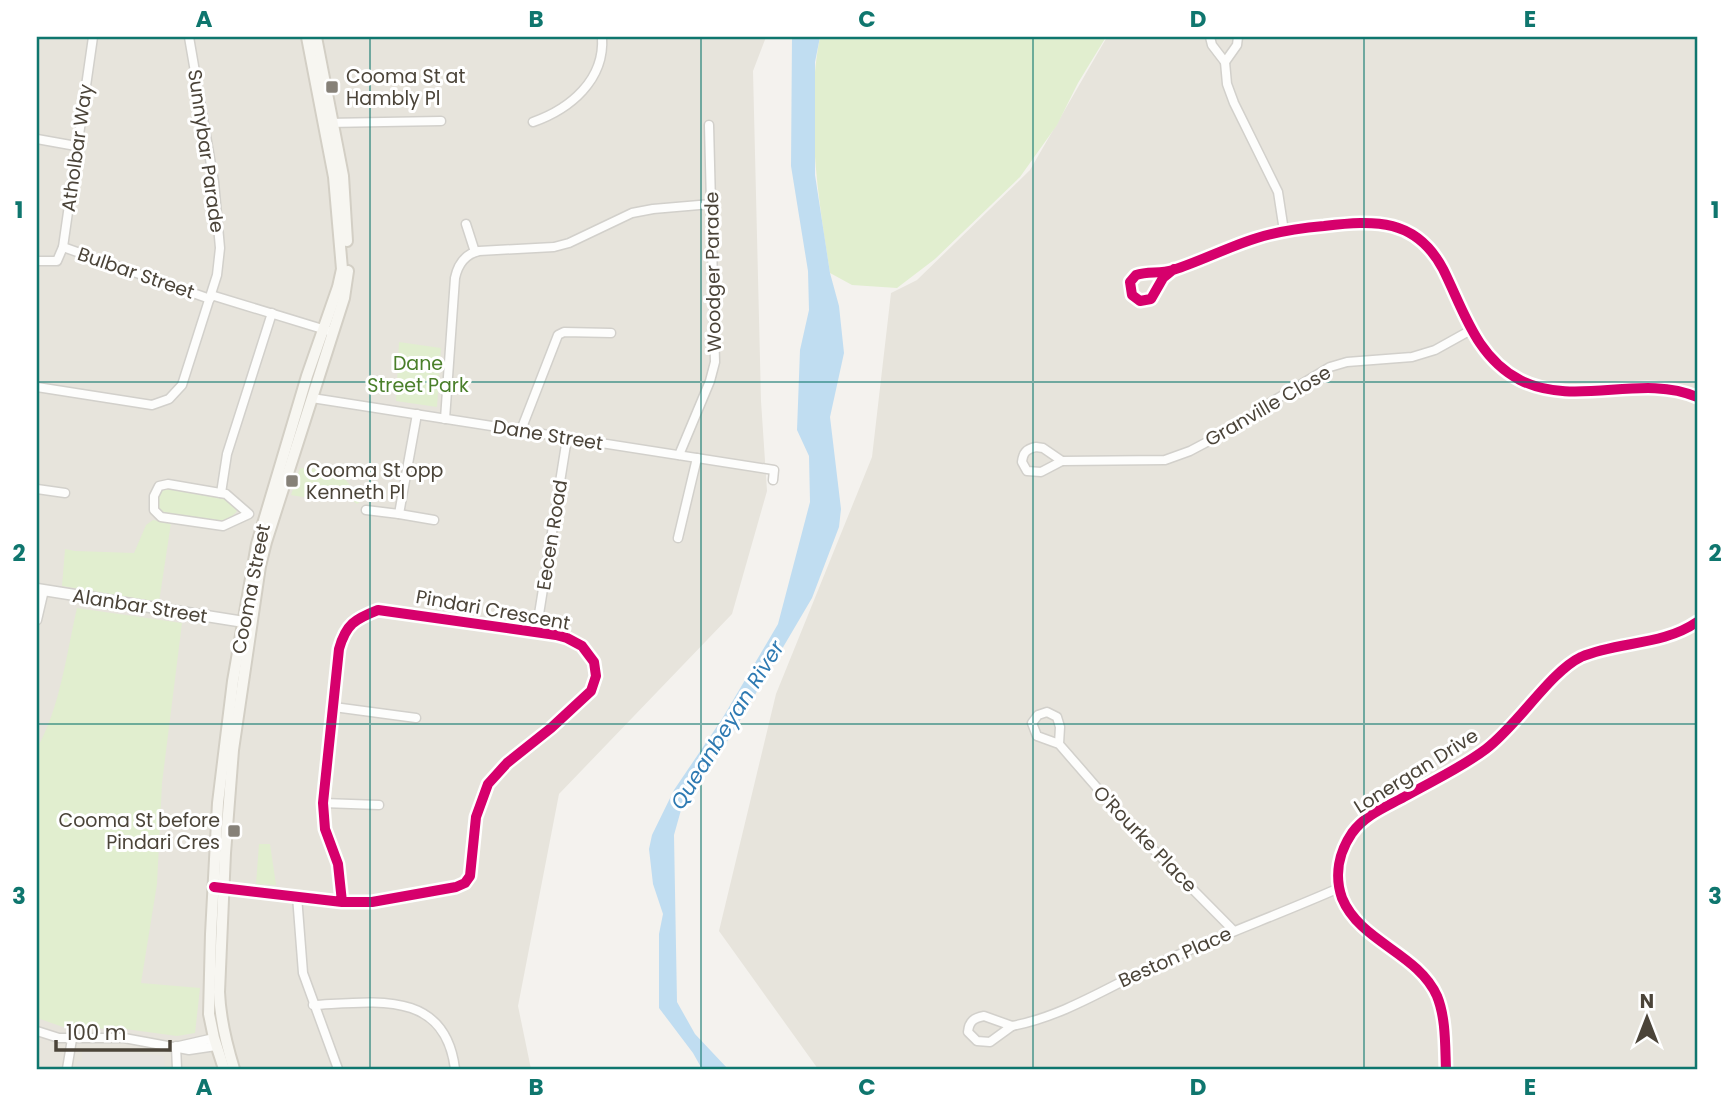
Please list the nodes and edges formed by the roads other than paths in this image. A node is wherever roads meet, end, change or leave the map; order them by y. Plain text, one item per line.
1 (93, 37) edge
2 (189, 37) edge
3 (307, 37) edge
4 (316, 37) edge
5 (602, 37) edge
6 (1210, 37) edge
7 (1238, 37) edge
8 (1225, 62) junction
9 (441, 121) dead end
10 (533, 122) dead end
11 (329, 123) junction
12 (709, 125) dead end
13 (37, 139) edge
14 (76, 146) junction
15 (711, 204) junction
16 (466, 224) dead end
17 (1284, 231) junction
18 (63, 247) junction
19 (475, 252) junction
20 (37, 261) edge
21 (1174, 270) junction
22 (1147, 274) junction
23 (1157, 291) junction
24 (210, 297) junction
25 (272, 313) junction
26 (1471, 330) junction
27 (328, 331) junction
28 (611, 333) dead end
29 (316, 351) junction
30 (37, 387) edge
31 (312, 397) junction
32 (1697, 397) edge
33 (417, 414) junction
34 (445, 419) junction
35 (521, 430) junction
36 (289, 435) junction
37 (567, 438) junction
38 (679, 455) junction
39 (697, 458) junction
40 (1062, 461) junction
41 (773, 480) dead end
42 (37, 489) edge
43 (65, 493) dead end
44 (221, 493) junction
45 (366, 510) dead end
46 (249, 514) junction
47 (399, 514) junction
48 (268, 519) junction
49 (434, 520) dead end
50 (678, 538) dead end
51 (41, 590) edge
52 (37, 620) edge
53 (1697, 622) edge
54 (248, 623) junction
55 (536, 633) junction
56 (334, 707) junction
57 (416, 718) dead end
58 (1059, 744) dead end
59 (323, 803) junction
60 (379, 805) dead end
61 (219, 888) junction
62 (1339, 888) junction
63 (297, 896) junction
64 (342, 902) junction
65 (1234, 931) junction
66 (313, 1005) junction
67 (1012, 1026) junction
68 (37, 1031) edge
69 (72, 1039) junction
70 (218, 1041) junction
71 (176, 1046) junction
72 (67, 1069) edge
73 (177, 1069) edge
74 (224, 1069) edge
75 (234, 1069) edge
76 (338, 1069) edge
77 (455, 1069) edge
78 (1446, 1069) edge

1 - 14 street, Atholbar Way
2 - 24 street, Sunnybar Parade
3 - 11 main road, Cooma Street
4 - 11 main road, Cooma Street
5 - 10 street
6 - 8 street
7 - 8 street
8 - 17 street
9 - 11 street
11 - 27 main road, Cooma Street
12 - 15 street, Woodger Parade
13 - 14 street
14 - 18 street, Atholbar Way
15 - 19 street
15 - 38 street, Woodger Parade
16 - 19 street
17 - 21 street
17 - 26 street
18 - 20 street, Atholbar Way
18 - 24 street, Bulbar Street
19 - 34 street
21 - 22 street
21 - 23 street
22 - 23 street
22 - 23 street
24 - 25 street, Bulbar Street
24 - 30 street, Sunnybar Parade
25 - 27 street, Bulbar Street
25 - 44 street
26 - 32 street
26 - 40 street, Granville Close
27 - 29 main road, Cooma Street
27 - 31 main road, Cooma Street
28 - 35 street
29 - 31 main road
29 - 36 main road, Cooma Street
31 - 33 street, Dane Street
31 - 36 main road
31 - 48 main road, Cooma Street
33 - 34 street, Dane Street
33 - 47 street
34 - 35 street, Dane Street
35 - 37 street, Dane Street
36 - 48 main road, Cooma Street
37 - 38 street, Dane Street
37 - 55 street, Eecen Road
38 - 39 street, Dane Street
39 - 41 street, Dane Street
39 - 50 street
40 - 40 street, Granville Close
42 - 43 street
44 - 46 street
44 - 46 street
45 - 47 street
46 - 48 street
47 - 49 street
48 - 54 main road, Cooma Street
51 - 52 street
51 - 54 street, Alanbar Street
53 - 62 street, Lonergan Drive
54 - 61 main road, Cooma Street
55 - 56 street, Pindari Crescent
55 - 64 street, Pindari Crescent
56 - 57 street
56 - 59 street, Pindari Crescent
58 - 65 street, O'Rourke Place
59 - 60 street
59 - 64 street, Pindari Crescent
61 - 63 street, Pindari Crescent
61 - 70 main road, Cooma Street
62 - 65 street, Beston Place
62 - 78 street
63 - 64 street, Pindari Crescent
63 - 66 street
65 - 67 street, Beston Place
66 - 76 street
66 - 77 street
67 - 67 street, Beston Place
68 - 69 street
69 - 71 street
69 - 72 street
70 - 71 street
70 - 74 main road, Cooma Street
70 - 75 main road, Cooma Street
71 - 73 street

